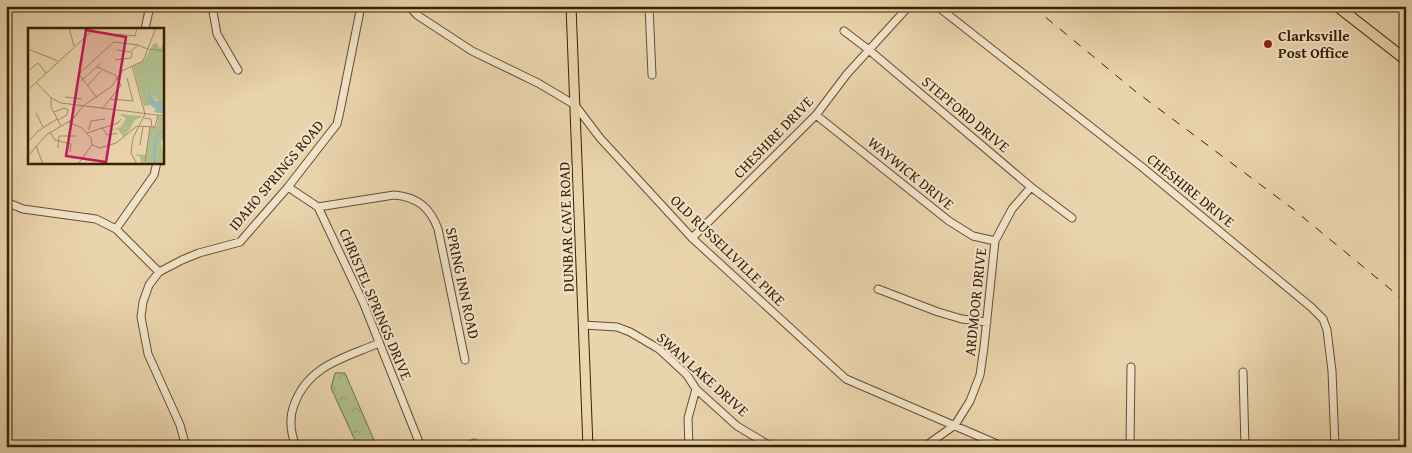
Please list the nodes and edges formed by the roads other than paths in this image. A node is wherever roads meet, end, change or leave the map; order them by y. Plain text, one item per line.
1 (150, 6) edge
2 (212, 6) edge
3 (361, 6) edge
4 (409, 6) edge
5 (571, 6) edge
6 (649, 6) edge
7 (909, 6) edge
8 (937, 6) edge
9 (1337, 6) edge
10 (145, 28) edge
11 (844, 31) dead end
12 (869, 50) junction
13 (1406, 60) edge
14 (238, 70) dead end
15 (652, 75) dead end
16 (575, 105) junction
17 (816, 115) junction
18 (156, 164) edge
19 (288, 186) junction
20 (1031, 187) junction
21 (6, 202) edge
22 (318, 207) junction
23 (1072, 218) dead end
24 (116, 229) junction
25 (692, 238) junction
26 (995, 241) junction
27 (159, 272) junction
28 (878, 289) dead end
29 (987, 322) junction
30 (583, 325) junction
31 (380, 343) junction
32 (465, 360) dead end
33 (1131, 367) dead end
34 (1243, 372) dead end
35 (696, 389) junction
36 (955, 425) junction
37 (186, 447) edge
38 (296, 447) edge
39 (421, 447) edge
40 (588, 447) edge
41 (689, 447) edge
42 (772, 447) edge
43 (924, 447) edge
44 (1004, 447) edge
45 (1130, 447) edge
46 (1245, 447) edge
47 (1334, 447) edge

1 - 10 street
2 - 14 street
3 - 19 street, IDAHO SPRINGS ROAD
4 - 16 street, OLD RUSSELLVILLE PIKE
5 - 16 main road, DUNBAR CAVE ROAD
6 - 15 street
7 - 12 street, CHESHIRE DRIVE
8 - 47 street, CHESHIRE DRIVE
9 - 13 highway
11 - 12 street, STEPFORD DRIVE
12 - 17 street, CHESHIRE DRIVE
12 - 20 street, STEPFORD DRIVE
16 - 25 street, OLD RUSSELLVILLE PIKE
16 - 30 main road, DUNBAR CAVE ROAD
17 - 25 street, CHESHIRE DRIVE
17 - 26 street, WAYWICK DRIVE
18 - 24 street
19 - 22 street, CHRISTEL SPRINGS DRIVE
19 - 27 street, IDAHO SPRINGS ROAD
20 - 23 street, STEPFORD DRIVE
20 - 26 street, ARDMOOR DRIVE
21 - 24 street
22 - 31 street, CHRISTEL SPRINGS DRIVE
22 - 32 street, SPRING INN ROAD
24 - 27 street
25 - 36 street, OLD RUSSELLVILLE PIKE
26 - 29 street, ARDMOOR DRIVE
27 - 37 street
28 - 29 street
29 - 36 street, ARDMOOR DRIVE
30 - 35 street, SWAN LAKE DRIVE
30 - 40 main road, DUNBAR CAVE ROAD
31 - 38 street
31 - 39 street, CHRISTEL SPRINGS DRIVE
33 - 45 street
34 - 46 street
35 - 41 street
35 - 42 street, SWAN LAKE DRIVE
36 - 43 street
36 - 44 street, OLD RUSSELLVILLE PIKE

